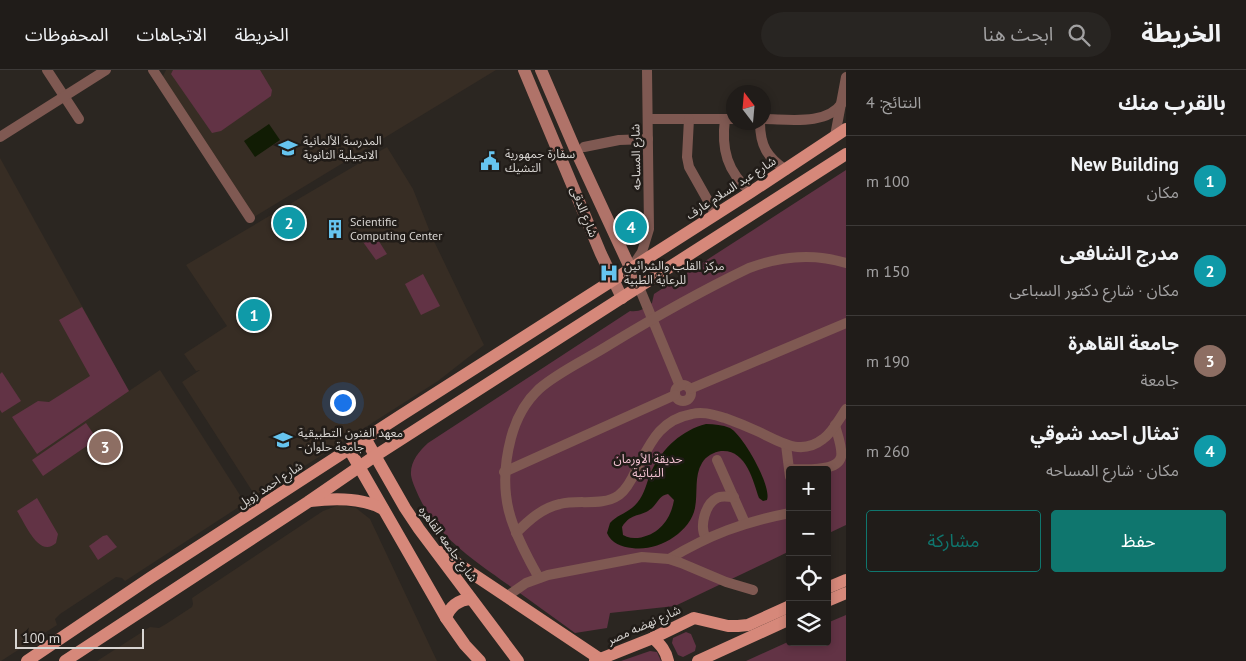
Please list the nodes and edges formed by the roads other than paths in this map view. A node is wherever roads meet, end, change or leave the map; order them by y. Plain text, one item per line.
1 (47, 70) edge
2 (106, 70) edge
3 (153, 70) edge
4 (524, 70) edge
5 (541, 70) edge
6 (647, 70) edge
7 (846, 77) edge
8 (64, 97) junction
9 (842, 103) junction
10 (79, 119) dead end
11 (648, 119) junction
12 (688, 119) junction
13 (726, 119) edge
14 (771, 119) edge
15 (726, 130) edge
16 (760, 130) edge
17 (841, 133) edge
18 (0, 137) edge
19 (648, 139) junction
20 (584, 147) dead end
21 (846, 152) edge
22 (786, 170) junction
23 (751, 192) junction
24 (716, 215) junction
25 (250, 218) dead end
26 (846, 263) edge
27 (630, 270) junction
28 (614, 280) junction
29 (639, 287) junction
30 (622, 298) junction
31 (653, 319) junction
32 (846, 323) edge
33 (682, 390) junction
34 (846, 409) edge
35 (694, 413) junction
36 (835, 425) junction
37 (365, 438) junction
38 (786, 445) junction
39 (349, 449) junction
40 (375, 456) junction
41 (717, 460) dead end
42 (788, 466) edge
43 (830, 466) edge
44 (359, 467) junction
45 (504, 472) junction
46 (734, 497) junction
47 (270, 501) junction
48 (308, 502) junction
49 (383, 509) junction
50 (786, 514) edge
51 (281, 520) junction
52 (745, 523) junction
53 (516, 532) junction
54 (706, 538) junction
55 (431, 546) junction
56 (669, 559) junction
57 (539, 578) junction
58 (846, 580) edge
59 (831, 586) edge
60 (753, 590) dead end
61 (846, 592) edge
62 (506, 597) junction
63 (471, 599) junction
64 (831, 599) edge
65 (786, 608) edge
66 (446, 618) junction
67 (786, 621) edge
68 (653, 638) junction
69 (597, 660) edge
70 (27, 661) edge
71 (65, 661) edge
72 (480, 661) edge
73 (518, 661) edge
74 (668, 661) edge
75 (698, 661) edge

1 - 8 street
2 - 8 street
3 - 25 street
4 - 28 main road, شارع الدقى
5 - 27 main road, شارع الدقى
6 - 11 street, شارع المساحه
7 - 9 street
8 - 10 street
8 - 18 street
9 - 14 street
9 - 17 street
11 - 12 street
11 - 19 street, شارع المساحه
12 - 13 street
12 - 24 street
15 - 23 street
16 - 22 street
17 - 21 main road
17 - 22 main road, شارع عبد السلام عارف
19 - 20 street
19 - 27 street, شارع المساحه
21 - 29 main road
22 - 23 main road, شارع عبد السلام عارف
23 - 24 main road, شارع عبد السلام عارف
24 - 27 main road, شارع عبد السلام عارف
26 - 31 street
27 - 28 main road, شارع احمد زويل
27 - 29 main road, شارع الدقى
28 - 30 main road, شارع الدقى
28 - 37 main road, شارع احمد زويل
29 - 30 main road
29 - 31 street
30 - 40 main road
31 - 33 street
31 - 45 street
32 - 33 street
33 - 35 street
33 - 45 street
34 - 36 street
35 - 38 street
35 - 53 street
36 - 38 street
36 - 43 street
37 - 39 main road, شارع احمد زويل
37 - 40 main road, شارع جامعه القاهره
38 - 42 street
39 - 44 main road
39 - 47 main road, شارع احمد زويل
40 - 44 main road
40 - 55 main road, شارع جامعه القاهره
41 - 46 street
44 - 48 main road
44 - 49 main road
45 - 53 street
46 - 52 street
46 - 54 street
47 - 51 main road
47 - 70 main road, شارع احمد زويل
48 - 49 main road
48 - 51 main road
49 - 66 main road
50 - 52 street
51 - 71 main road
52 - 54 street
53 - 57 street
54 - 56 street
55 - 62 main road
55 - 63 main road, شارع جامعه القاهره
56 - 57 street
56 - 60 street
57 - 62 street
58 - 59 main road
61 - 64 main road
62 - 69 main road
63 - 66 main road
63 - 73 main road, شارع جامعه القاهره
65 - 68 main road, شارع نهضه مصر
66 - 72 main road
67 - 75 main road
68 - 69 main road, شارع نهضه مصر
68 - 74 main road

